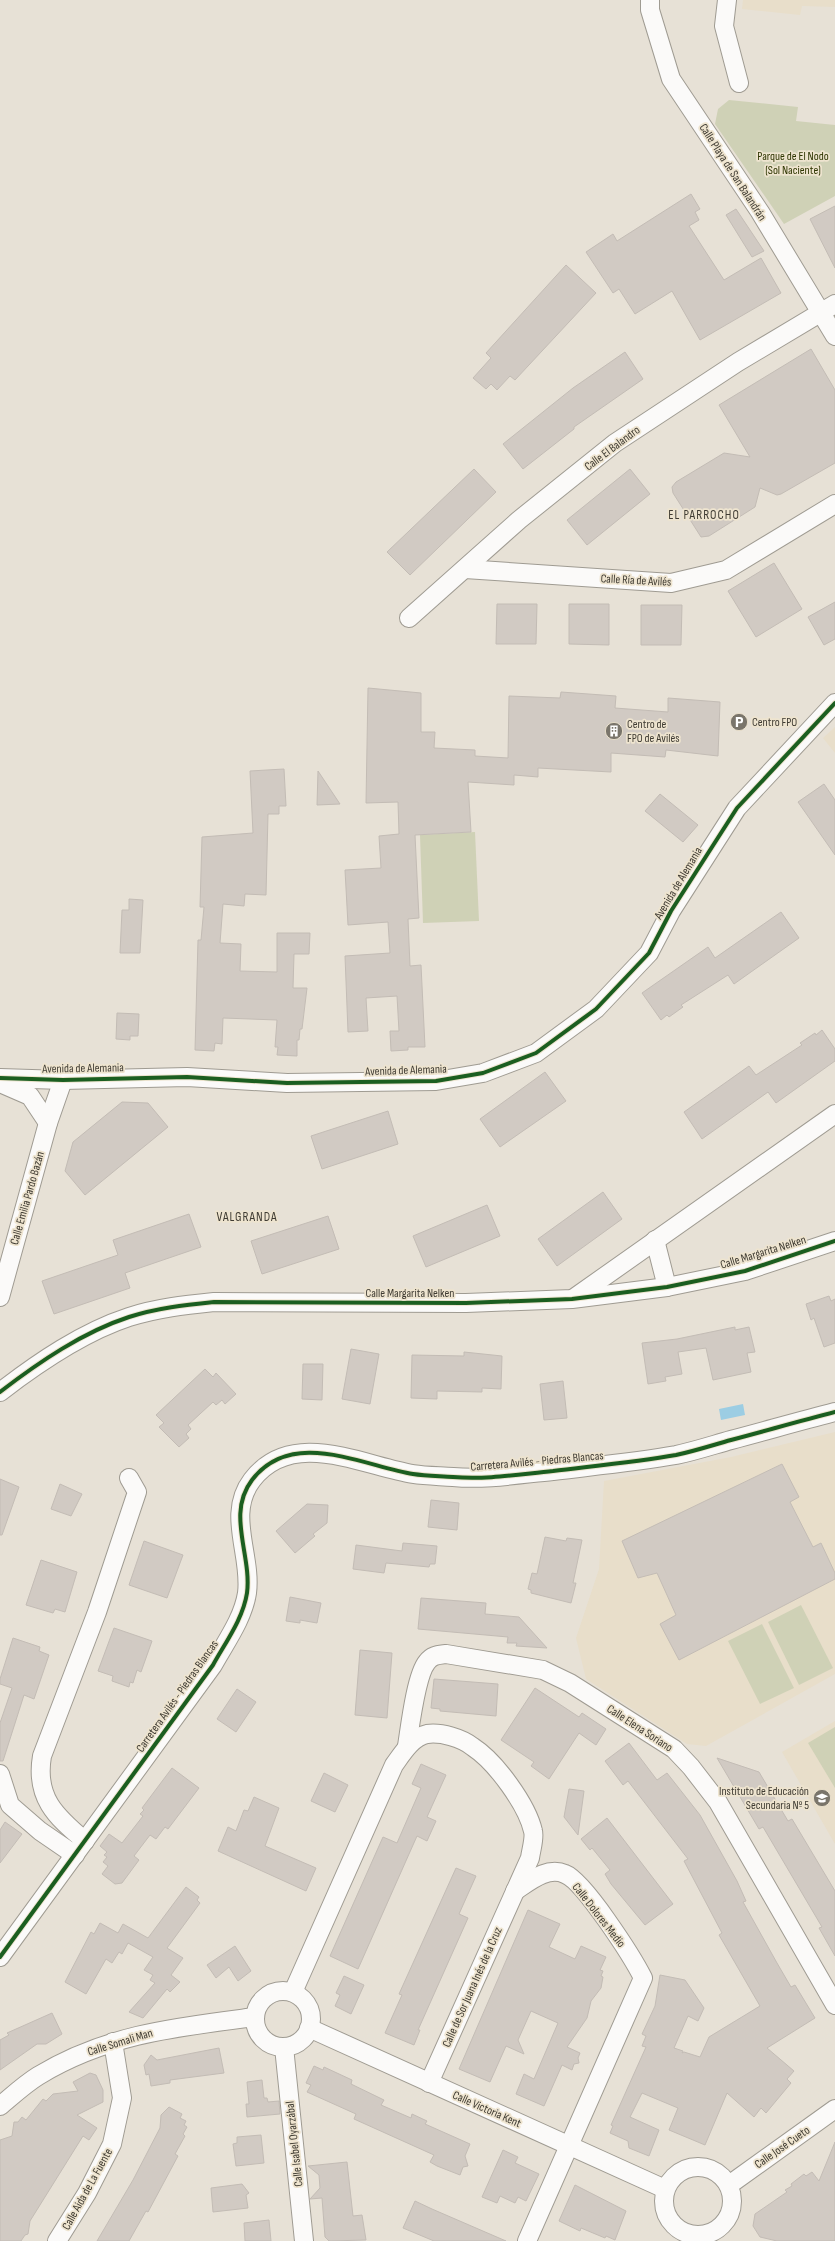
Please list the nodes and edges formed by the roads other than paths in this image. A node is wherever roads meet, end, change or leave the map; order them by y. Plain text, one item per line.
1 (650, 0) edge
2 (727, 0) edge
3 (740, 83) dead end
4 (828, 307) edge
5 (835, 336) edge
6 (835, 504) edge
7 (465, 569) junction
8 (408, 618) dead end
9 (835, 703) edge
10 (0, 1078) edge
11 (63, 1080) junction
12 (0, 1083) edge
13 (835, 1114) edge
14 (48, 1123) junction
15 (655, 1240) junction
16 (835, 1241) edge
17 (667, 1286) junction
18 (0, 1297) edge
19 (572, 1299) junction
20 (0, 1392) edge
21 (835, 1412) edge
22 (129, 1478) dead end
23 (407, 1746) junction
24 (0, 1774) edge
25 (80, 1848) junction
26 (515, 1891) junction
27 (0, 1957) edge
28 (293, 1992) junction
29 (835, 2005) edge
30 (255, 2017) junction
31 (309, 2028) junction
32 (113, 2042) junction
33 (284, 2047) junction
34 (429, 2083) junction
35 (0, 2106) edge
36 (835, 2110) edge
37 (569, 2146) junction
38 (729, 2185) junction
39 (665, 2189) junction
40 (672, 2235) edge
41 (720, 2236) edge
42 (57, 2241) edge
43 (304, 2241) edge
44 (527, 2241) edge

1 - 4 street, Calle Playa de San Balandrán
2 - 3 street
4 - 5 street, Calle Playa de San Balandrán
4 - 7 street, Calle El Balandro
6 - 7 street, Calle Ría de Avilés
7 - 8 street, Calle El Balandro
9 - 11 street, Avenida de Alemania
10 - 11 street, Avenida de Alemania
11 - 14 street, Calle Emilia Pardo Bazán
12 - 14 street
13 - 15 street
14 - 18 street, Calle Emilia Pardo Bazán
15 - 17 street
15 - 19 street
16 - 17 street, Calle Margarita Nelken
17 - 19 street, Calle Margarita Nelken
19 - 20 street, Calle Margarita Nelken
21 - 25 street, Carretera Avilés - Piedras Blancas
22 - 25 street
23 - 26 street
23 - 28 street
23 - 29 street, Calle Elena Soriano
24 - 25 street
25 - 27 street, Carretera Avilés - Piedras Blancas
26 - 34 street, Calle de Sor Juana Inés de la Cruz
26 - 37 street, Calle Dolores Medio
28 - 30 street
28 - 31 street
30 - 32 street, Calle Somali Man
30 - 33 street
31 - 33 street
31 - 34 street, Calle Victoria Kent
32 - 35 street, Calle Somali Man
32 - 42 street, Calle Aida de La Fuente
33 - 43 street, Calle Isabel Oyarzábal
34 - 37 street, Calle Victoria Kent
36 - 38 street, Calle José Cueto
37 - 39 street, Calle Victoria Kent
37 - 44 street
38 - 39 street
38 - 41 street
39 - 40 street
40 - 41 street

